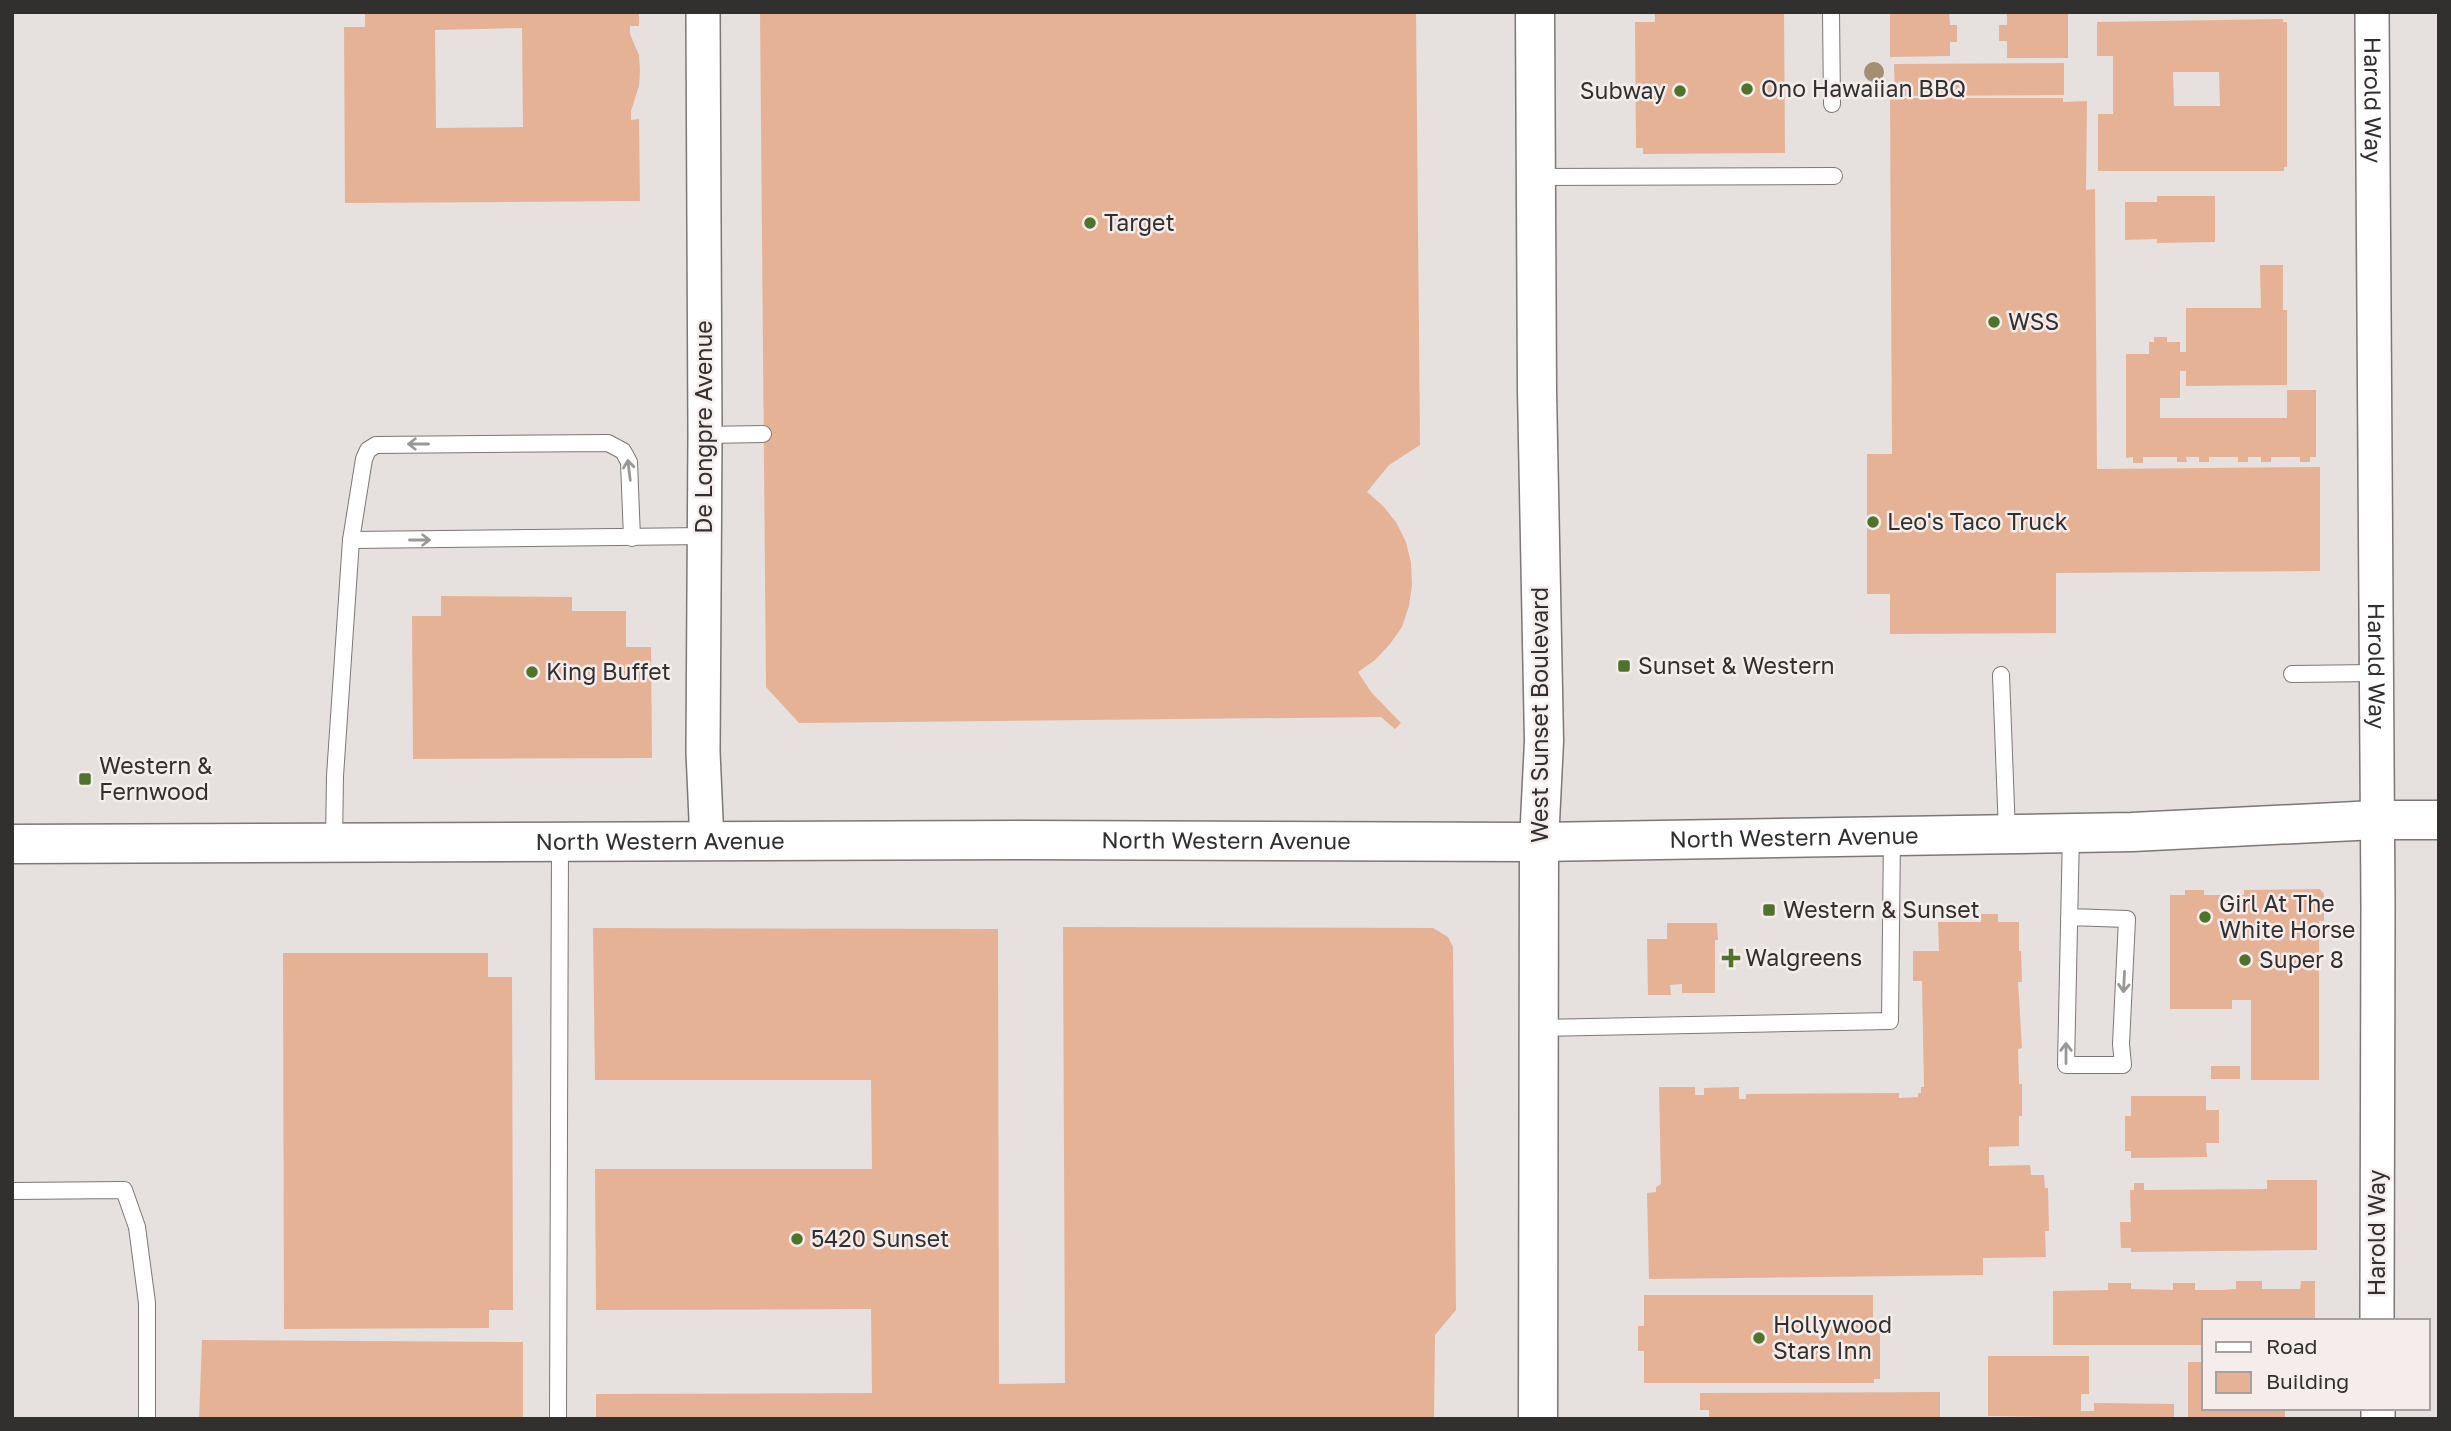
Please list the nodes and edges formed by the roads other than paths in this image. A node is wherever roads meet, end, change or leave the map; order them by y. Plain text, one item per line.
1 (703, 12) edge
2 (1535, 12) edge
3 (1831, 12) edge
4 (2372, 12) edge
5 (1832, 104) dead end
6 (1834, 176) dead end
7 (1535, 177) junction
8 (705, 435) junction
9 (763, 435) dead end
10 (705, 536) junction
11 (632, 538) junction
12 (351, 540) junction
13 (2376, 673) junction
14 (2291, 674) dead end
15 (2001, 675) dead end
16 (2376, 820) junction
17 (2439, 820) edge
18 (2007, 833) junction
19 (2071, 833) junction
20 (1892, 834) junction
21 (560, 842) junction
22 (707, 842) junction
23 (1539, 842) junction
24 (334, 843) junction
25 (12, 844) edge
26 (2069, 917) junction
27 (1539, 1028) junction
28 (12, 1191) edge
29 (2377, 1319) edge
30 (147, 1419) edge
31 (558, 1419) edge
32 (1538, 1419) edge

1 - 8 street, De Longpre Avenue
2 - 7 main road, West Sunset Boulevard
3 - 5 lane
4 - 13 street, Harold Way
6 - 7 lane
7 - 23 main road, West Sunset Boulevard
8 - 9 lane
8 - 10 street, De Longpre Avenue
10 - 11 lane
10 - 22 street, De Longpre Avenue
12 -> 11 lane
11 -> 12 lane
12 - 24 lane
13 - 14 lane
13 - 16 street, Harold Way
15 - 18 lane
16 - 17 main road, North Western Avenue
16 - 19 main road, North Western Avenue
16 - 29 street, Harold Way
18 - 19 main road, North Western Avenue
18 - 20 main road, North Western Avenue
19 - 26 lane
20 - 23 main road, North Western Avenue
20 - 27 lane
21 - 22 main road, North Western Avenue
21 - 24 main road, North Western Avenue
21 - 31 lane
22 - 23 main road, North Western Avenue
23 - 27 main road, West Sunset Boulevard
24 - 25 main road, North Western Avenue
26 -> 26 lane
27 - 32 main road, West Sunset Boulevard
28 - 30 lane

